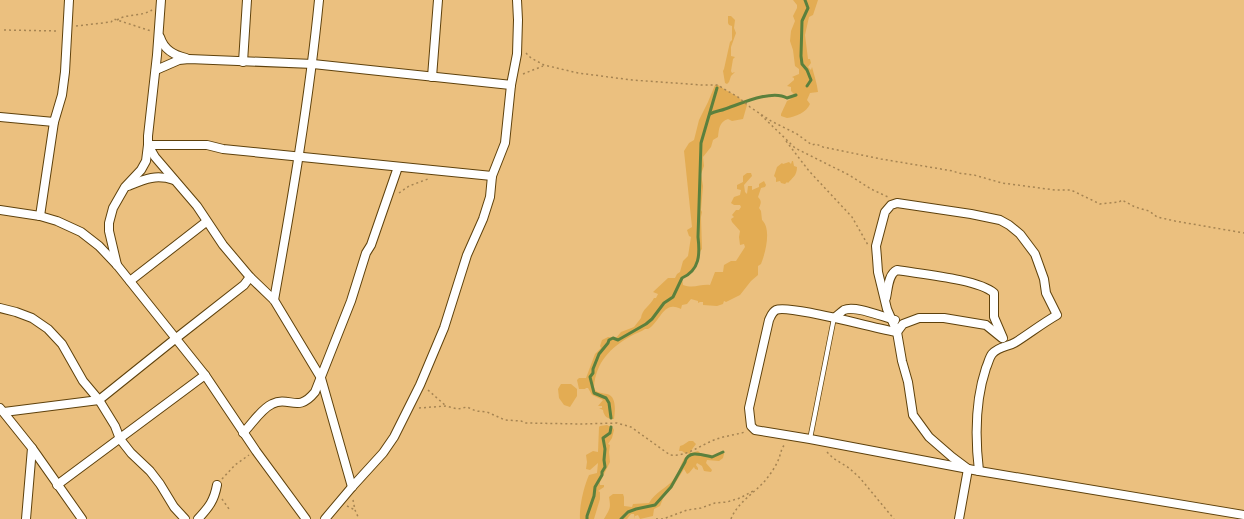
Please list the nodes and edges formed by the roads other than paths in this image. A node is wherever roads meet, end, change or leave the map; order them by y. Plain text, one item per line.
1 (69, 0) edge
2 (247, 0) edge
3 (319, 0) edge
4 (438, 0) edge
5 (517, 0) edge
6 (160, 4) edge
7 (158, 33) junction
8 (189, 59) junction
9 (243, 62) junction
10 (313, 64) junction
11 (156, 70) junction
12 (432, 77) junction
13 (511, 84) junction
14 (0, 117) edge
15 (54, 122) junction
16 (148, 145) junction
17 (300, 156) junction
18 (398, 167) junction
19 (492, 176) junction
20 (176, 181) junction
21 (126, 187) junction
22 (0, 210) edge
23 (40, 216) junction
24 (206, 222) junction
25 (117, 265) junction
26 (250, 278) junction
27 (130, 281) junction
28 (274, 300) junction
29 (886, 300) junction
30 (0, 308) edge
31 (834, 318) junction
32 (893, 319) junction
33 (909, 321) junction
34 (897, 332) junction
35 (1003, 338) junction
36 (175, 339) junction
37 (1011, 345) junction
38 (204, 375) junction
39 (321, 378) junction
40 (99, 400) junction
41 (2, 410) edge
42 (243, 433) junction
43 (120, 439) junction
44 (810, 440) junction
45 (32, 448) junction
46 (968, 469) junction
47 (979, 471) junction
48 (57, 485) junction
49 (217, 485) road end
50 (352, 487) junction
51 (1244, 515) edge
52 (26, 519) edge
53 (82, 519) edge
54 (185, 519) edge
55 (198, 519) edge
56 (306, 519) edge
57 (325, 519) edge
58 (959, 519) edge

1 - 15 street
2 - 9 street
3 - 10 street
4 - 12 street
5 - 13 street
6 - 7 street
7 - 8 street
7 - 11 street
8 - 9 street
8 - 11 street
9 - 10 street
10 - 12 street
10 - 17 street
11 - 16 street
12 - 13 street
13 - 19 street
14 - 15 street
15 - 23 street
16 - 17 street
16 - 20 street
16 - 21 street
17 - 18 street
17 - 28 street
18 - 19 street
18 - 39 street
19 - 50 street
20 - 21 street
20 - 24 street
21 - 25 street
22 - 23 street
23 - 25 street
24 - 26 street
24 - 27 street
25 - 27 street
26 - 28 street
26 - 36 street
27 - 36 street
28 - 39 street
29 - 32 street
29 - 35 street
29 - 37 street
30 - 40 street
31 - 32 street
31 - 34 street
31 - 44 lane
31 - 44 street
32 - 33 street
32 - 34 street
33 - 34 street
33 - 35 street
34 - 46 street
35 - 37 street
36 - 38 street
36 - 40 street
37 - 47 street
38 - 42 street
38 - 43 street
39 - 42 street
39 - 50 street
40 - 41 street
40 - 43 street
41 - 45 street
42 - 56 street
43 - 48 street
43 - 54 street
44 - 46 street
45 - 48 street
45 - 52 street
46 - 47 street
46 - 58 street
47 - 51 street
48 - 53 street
49 - 55 street
50 - 57 street

